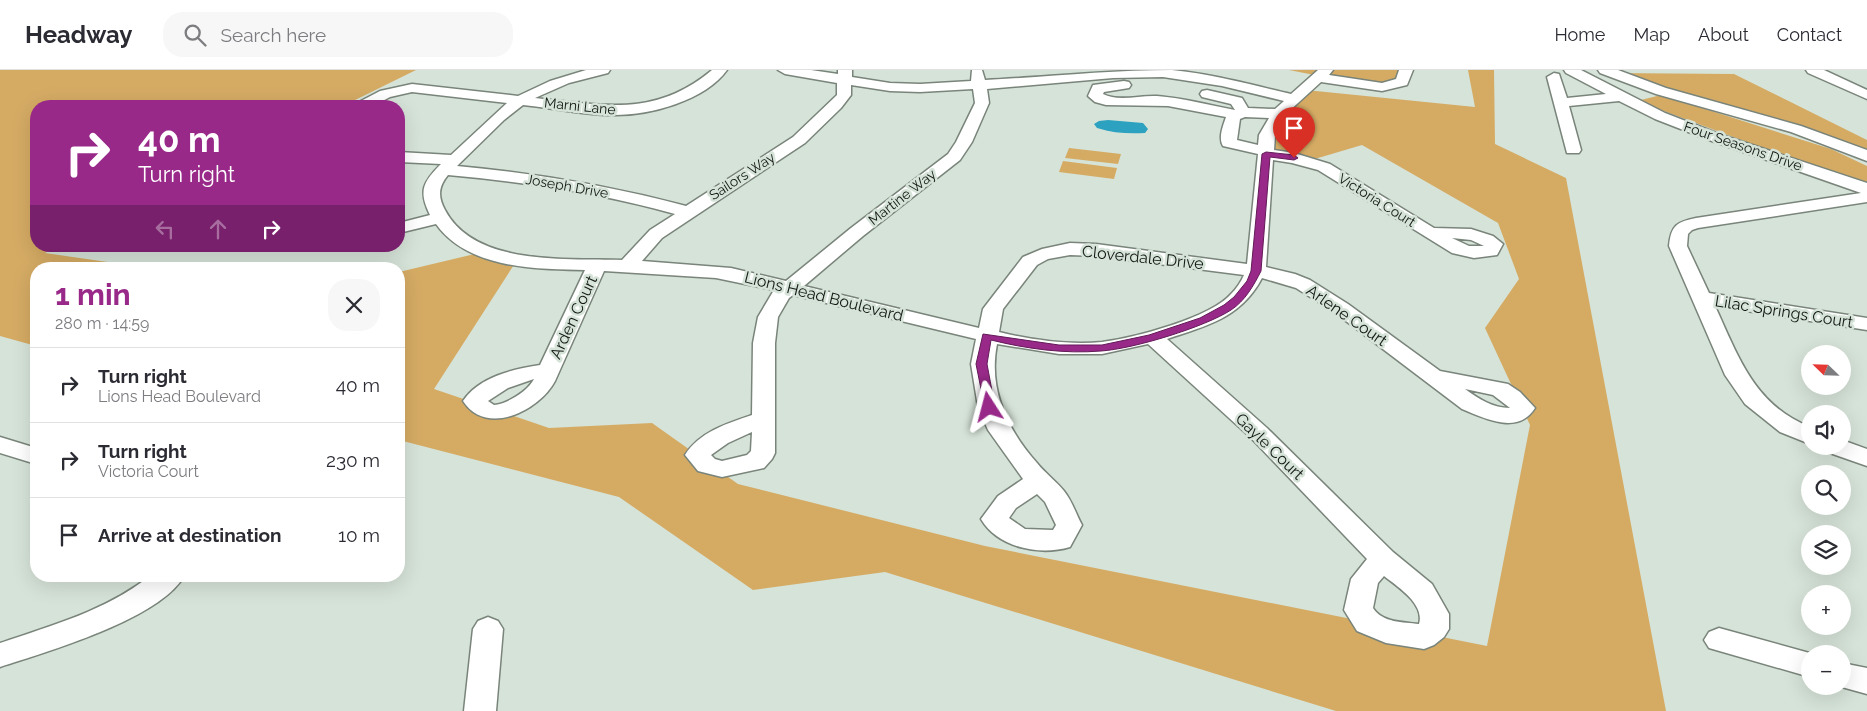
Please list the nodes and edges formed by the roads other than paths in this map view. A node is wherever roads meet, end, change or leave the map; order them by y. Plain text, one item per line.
1 (603, 70) edge
2 (720, 70) edge
3 (785, 70) edge
4 (1406, 70) edge
5 (1571, 70) edge
6 (1605, 70) edge
7 (1813, 70) edge
8 (1111, 72) edge
9 (1322, 74) edge
10 (845, 75) edge
11 (1225, 76) edge
12 (1554, 77) dead end
13 (978, 78) edge
14 (1661, 91) junction
15 (1867, 95) edge
16 (1621, 97) junction
17 (1294, 99) junction
18 (374, 100) edge
19 (520, 100) junction
20 (1561, 103) junction
21 (1240, 114) junction
22 (1280, 114) junction
23 (1573, 150) dead end
24 (1266, 152) junction
25 (1867, 156) edge
26 (405, 158) edge
27 (450, 165) junction
28 (1867, 189) edge
29 (1867, 197) edge
30 (688, 212) junction
31 (439, 218) junction
32 (405, 226) edge
33 (1430, 233) dead end
34 (598, 264) junction
35 (628, 266) junction
36 (1256, 271) junction
37 (790, 288) junction
38 (1701, 298) junction
39 (1867, 324) edge
40 (987, 336) junction
41 (1152, 338) junction
42 (548, 370) dead end
43 (1430, 376) dead end
44 (764, 419) dead end
45 (1801, 432) edge
46 (0, 445) edge
47 (1851, 452) edge
48 (30, 454) edge
49 (1867, 458) edge
50 (1039, 480) dead end
51 (1384, 558) dead end
52 (162, 582) edge
53 (488, 629) dead end
54 (1719, 640) dead end
55 (0, 655) edge
56 (1801, 663) edge
57 (1851, 677) edge
58 (1867, 681) edge
59 (480, 711) edge

1 - 19 street, Lions Head Boulevard
2 - 19 street, Marni Lane
3 - 10 street
4 - 9 street
5 - 16 street, Four Seasons Drive
6 - 14 street, Four Seasons Drive
7 - 15 street
8 - 11 street
8 - 13 street
9 - 17 street, Lions Head Boulevard
10 - 13 street
10 - 30 street, Sailors Way
11 - 17 street
12 - 20 street
13 - 37 street, Martine Way
14 - 16 street, Four Seasons Drive
14 - 25 street, Four Seasons Drive
16 - 20 street
16 - 28 street, Four Seasons Drive
17 - 22 street, Lions Head Boulevard
18 - 19 street, Marni Lane
19 - 27 street, Lions Head Boulevard
20 - 23 street
21 - 21 street
21 - 22 street
21 - 24 street, Victoria Court
22 - 24 street, Lions Head Boulevard
24 - 33 street, Victoria Court
24 - 36 street, Lions Head Boulevard
26 - 27 street, Joseph Drive
27 - 30 street, Joseph Drive
27 - 31 street, Lions Head Boulevard
29 - 38 street
30 - 35 street, Sailors Way
31 - 32 street
31 - 34 street, Lions Head Boulevard
34 - 35 street, Lions Head Boulevard
34 - 42 street, Arden Court
35 - 37 street, Lions Head Boulevard
36 - 40 street, Cloverdale Drive
36 - 41 street, Lions Head Boulevard
36 - 43 street, Arlene Court
37 - 40 street, Lions Head Boulevard
37 - 44 street, Martine Way
38 - 39 street, Lilac Springs Court
38 - 45 street
40 - 41 street, Lions Head Boulevard
40 - 50 street, Cloverdale Drive
41 - 51 street, Gayle Court
46 - 48 street
47 - 49 street
52 - 55 street
53 - 59 street
54 - 56 street
57 - 58 street

